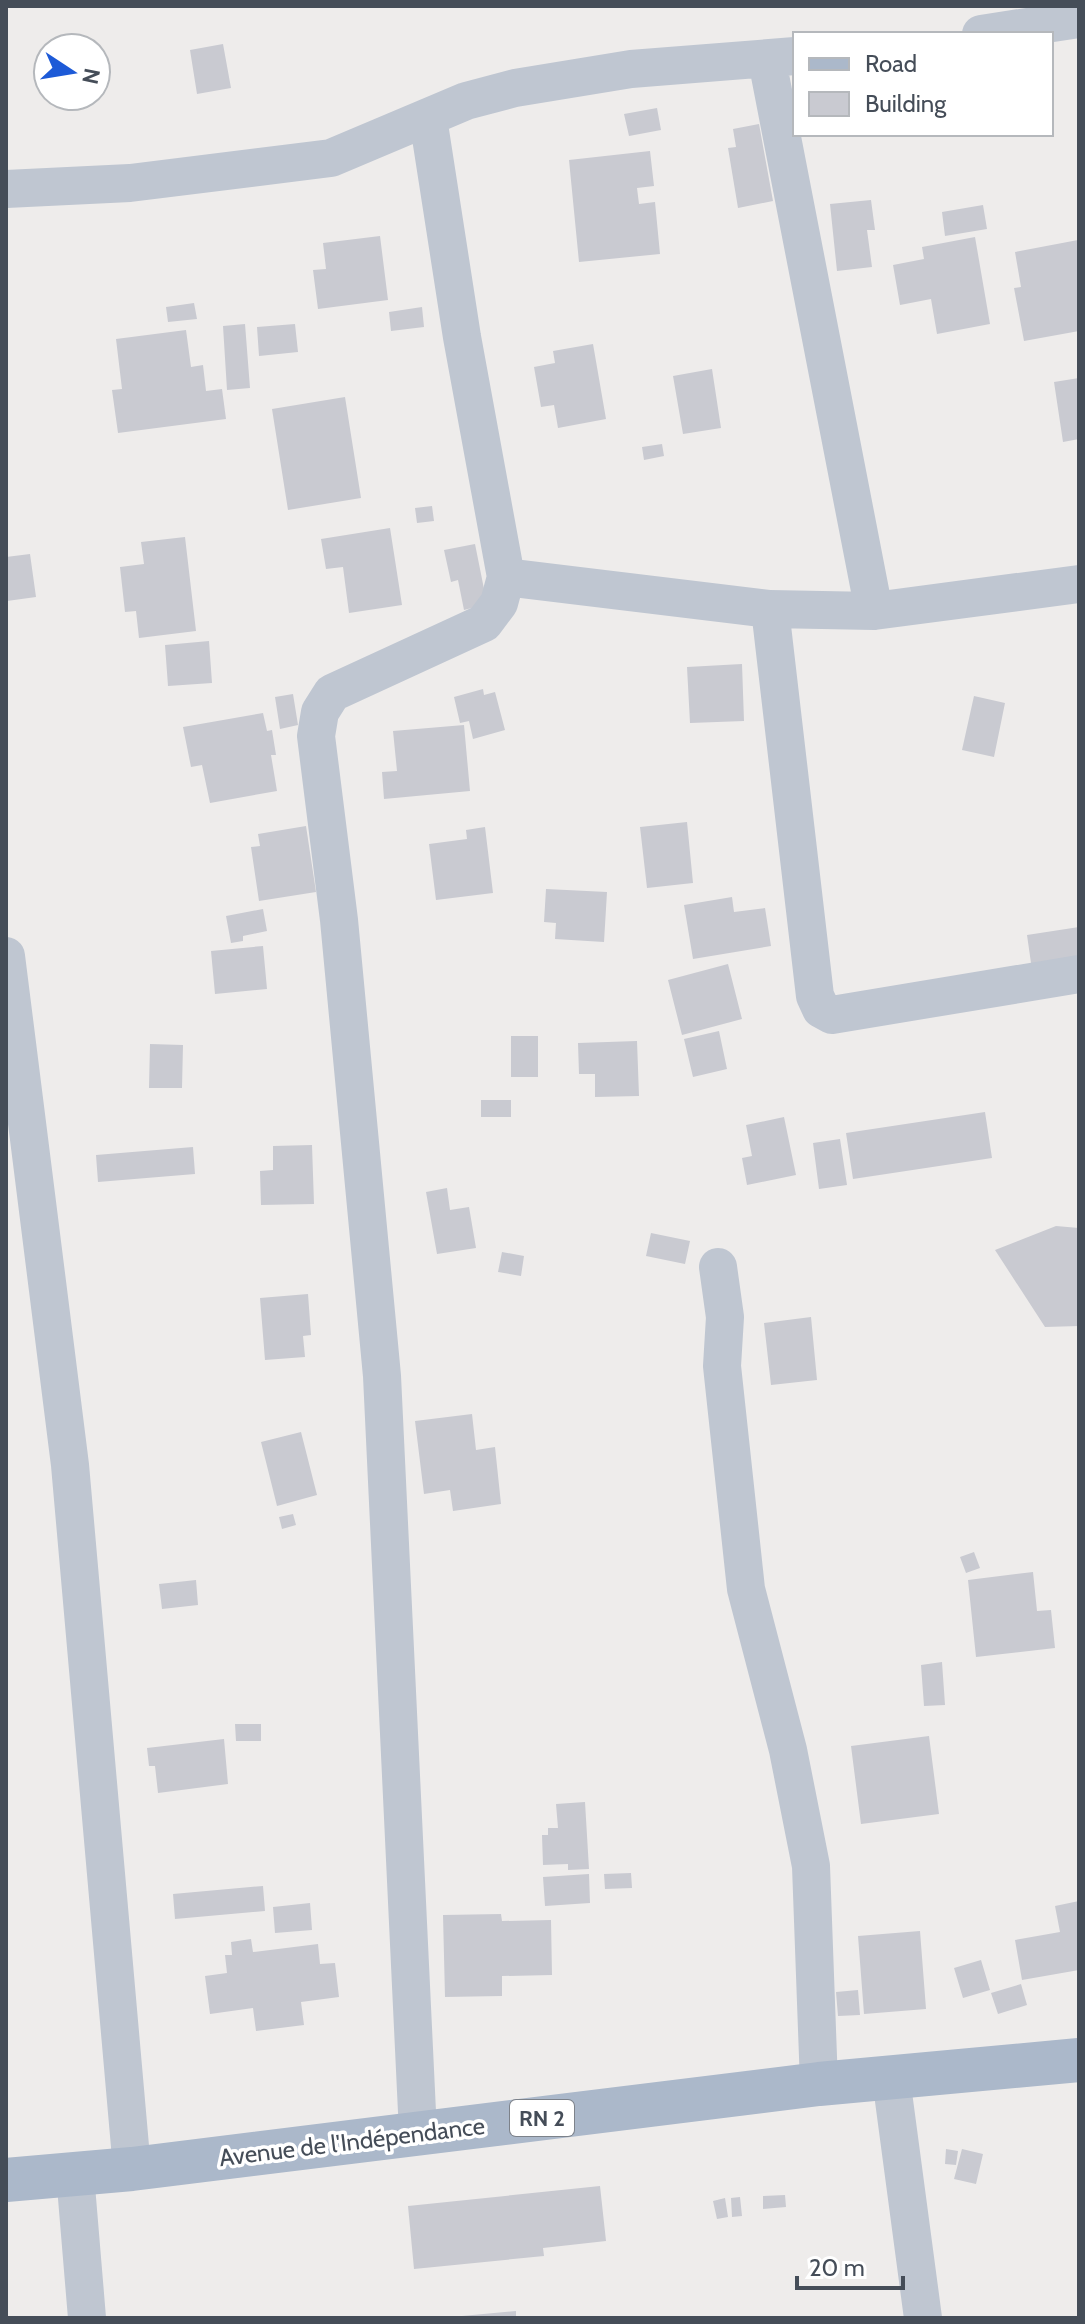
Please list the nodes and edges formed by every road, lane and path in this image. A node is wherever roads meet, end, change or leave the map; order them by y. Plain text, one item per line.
1 (1079, 19) edge
2 (994, 32) edge
3 (781, 58) edge
4 (428, 118) junction
5 (793, 129) edge
6 (794, 136) edge
7 (6, 189) edge
8 (506, 577) junction
9 (1079, 584) edge
10 (770, 609) junction
11 (874, 611) junction
12 (6, 956) edge
13 (1079, 974) edge
14 (718, 1267) dead end
15 (1079, 2060) edge
16 (891, 2078) junction
17 (819, 2084) junction
18 (418, 2133) junction
19 (132, 2169) junction
20 (75, 2174) junction
21 (6, 2180) edge
22 (87, 2318) edge
23 (923, 2318) edge

1 - 2 street
3 - 4 street
3 - 5 street
4 - 7 street
4 - 8 street
6 - 11 street
8 - 10 street
8 - 18 street
9 - 11 street
10 - 11 street
10 - 13 street
12 - 19 street
14 - 17 street
15 - 16 main road, Avenue de l'Indépendance / RN 2
16 - 17 main road, Avenue de l'Indépendance / RN 2
16 - 23 street
17 - 18 main road, Avenue de l'Indépendance / RN 2
18 - 19 main road, Avenue de l'Indépendance / RN 2
19 - 20 main road, Avenue de l'Indépendance / RN 2
20 - 21 main road, Avenue de l'Indépendance / RN 2
20 - 22 street

